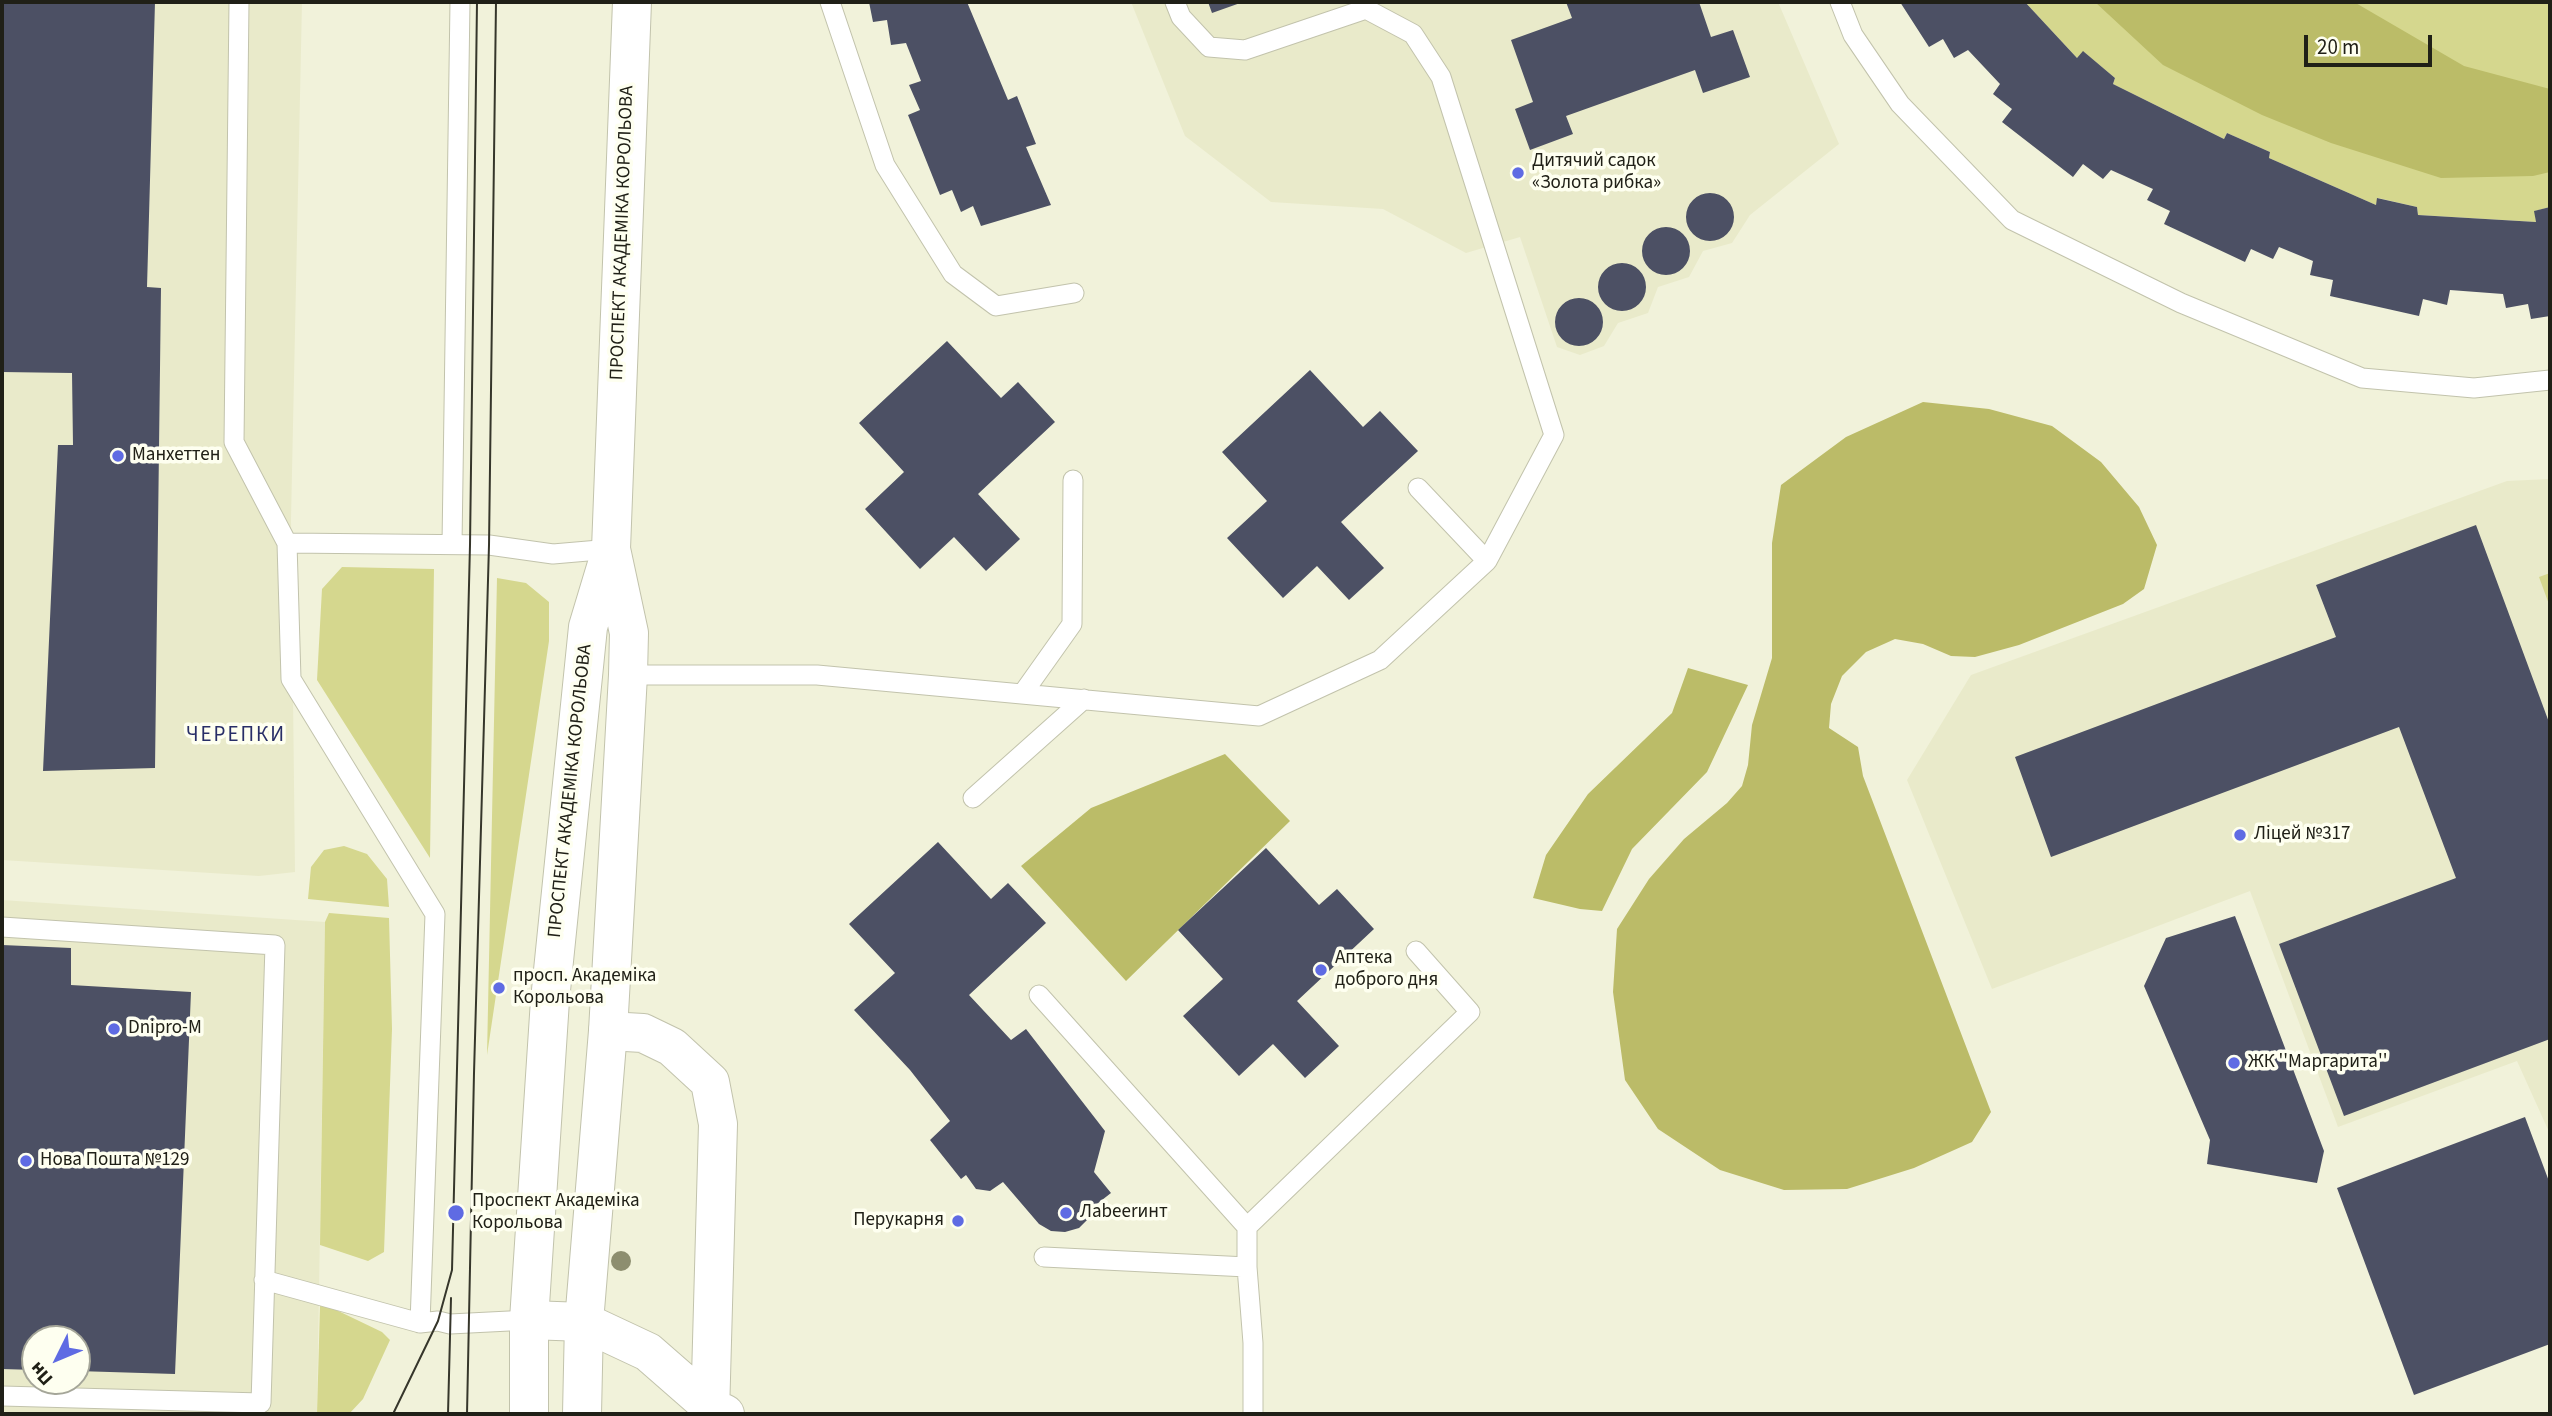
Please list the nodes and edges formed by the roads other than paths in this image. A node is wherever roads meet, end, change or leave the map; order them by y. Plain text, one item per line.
1 (239, 2) edge
2 (460, 2) edge
3 (632, 2) edge
4 (830, 2) edge
5 (1175, 2) edge
6 (1840, 2) edge
7 (1073, 293) dead end
8 (2550, 380) edge
9 (1073, 480) dead end
10 (1419, 488) dead end
11 (287, 543) junction
12 (452, 544) junction
13 (611, 549) junction
14 (1488, 561) junction
15 (628, 675) junction
16 (1023, 693) junction
17 (1084, 699) junction
18 (972, 798) dead end
19 (2, 928) edge
20 (1416, 951) dead end
21 (1039, 995) dead end
22 (608, 1031) junction
23 (1247, 1227) junction
24 (1044, 1257) dead end
25 (1247, 1267) junction
26 (264, 1280) junction
27 (529, 1320) junction
28 (421, 1322) junction
29 (584, 1322) junction
30 (2, 1396) edge
31 (716, 1412) edge
32 (529, 1414) edge
33 (582, 1414) edge
34 (1253, 1414) edge

1 - 11 lane
2 - 12 lane
3 - 13 main road, ПРОСПЕКТ АКАДЕМІКА КОРОЛЬОВА
4 - 7 lane
5 - 14 lane
6 - 8 lane
9 - 16 lane
10 - 14 lane
11 - 12 lane
11 - 28 lane
12 - 13 lane
13 - 15 main road, ПРОСПЕКТ АКАДЕМІКА КОРОЛЬОВА
13 - 27 main road, ПРОСПЕКТ АКАДЕМІКА КОРОЛЬОВА
14 - 17 lane
15 - 16 lane
15 - 22 main road, ПРОСПЕКТ АКАДЕМІКА КОРОЛЬОВА
16 - 17 lane
17 - 18 lane
19 - 26 lane
20 - 23 lane
21 - 23 lane
22 - 29 main road, ПРОСПЕКТ АКАДЕМІКА КОРОЛЬОВА
22 - 31 main road
23 - 25 lane
24 - 25 lane
25 - 34 lane
26 - 28 lane
26 - 30 lane
27 - 28 lane
27 - 29 main road
27 - 32 main road, ПРОСПЕКТ АКАДЕМІКА КОРОЛЬОВА
29 - 31 main road
29 - 33 main road, ПРОСПЕКТ АКАДЕМІКА КОРОЛЬОВА

